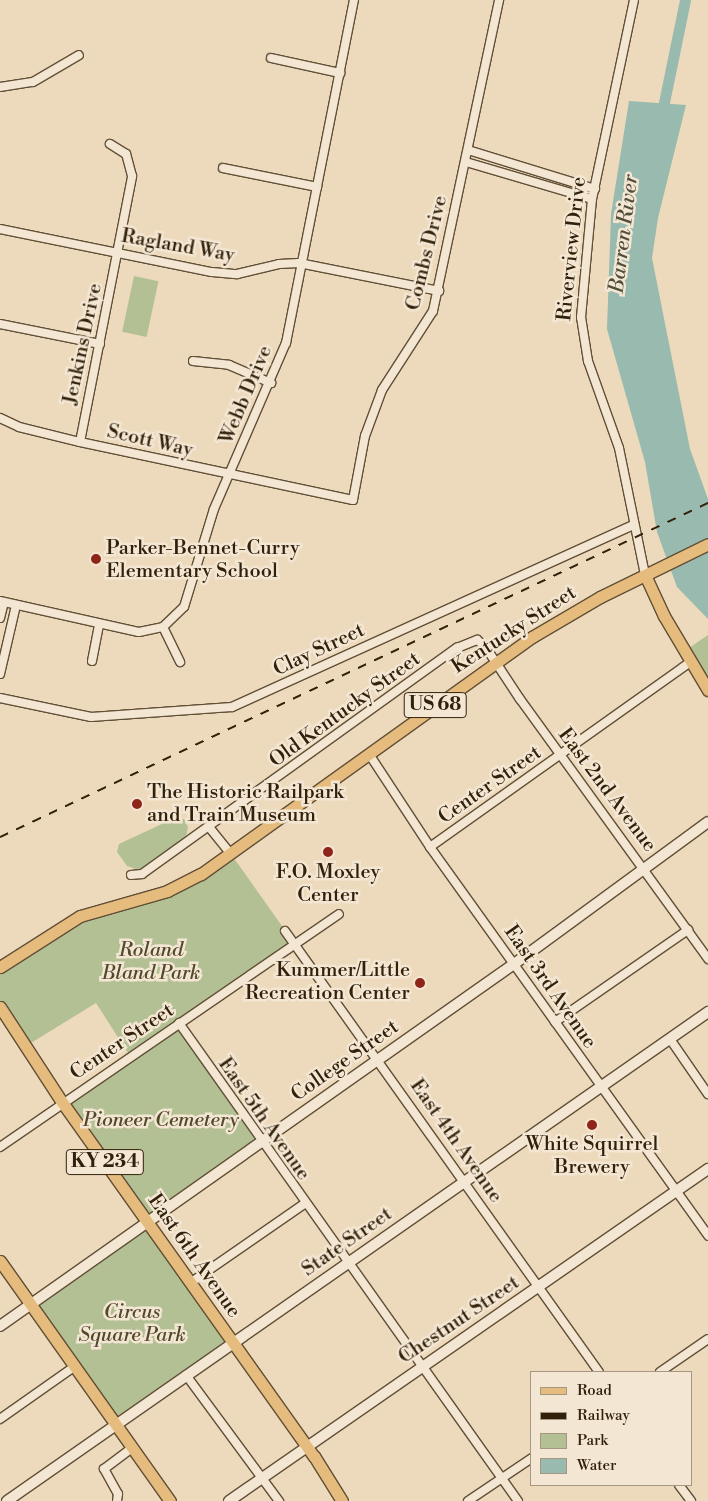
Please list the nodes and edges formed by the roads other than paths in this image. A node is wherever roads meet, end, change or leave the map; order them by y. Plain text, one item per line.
1 (354, 0) edge
2 (499, 0) edge
3 (634, 0) edge
4 (79, 55) dead end
5 (271, 58) dead end
6 (340, 73) junction
7 (0, 87) edge
8 (110, 144) dead end
9 (468, 150) junction
10 (466, 162) junction
11 (223, 168) dead end
12 (317, 187) junction
13 (595, 189) junction
14 (592, 199) junction
15 (0, 229) edge
16 (118, 252) junction
17 (303, 263) junction
18 (439, 290) junction
19 (0, 324) edge
20 (100, 344) junction
21 (193, 361) dead end
22 (271, 383) junction
23 (0, 418) edge
24 (80, 442) junction
25 (229, 476) junction
26 (353, 500) joint
27 (633, 525) junction
28 (708, 544) edge
29 (645, 575) junction
30 (2, 601) edge
31 (16, 605) junction
32 (0, 618) edge
33 (100, 625) junction
34 (163, 627) junction
35 (479, 641) joint
36 (92, 662) dead end
37 (180, 662) dead end
38 (495, 662) junction
39 (690, 662) junction
40 (0, 674) edge
41 (708, 690) edge
42 (0, 698) edge
43 (369, 754) junction
44 (561, 754) junction
45 (708, 822) edge
46 (209, 828) junction
47 (430, 847) junction
48 (231, 854) junction
49 (645, 868) junction
50 (131, 874) dead end
51 (339, 914) dead end
52 (688, 930) junction
53 (285, 931) dead end
54 (294, 943) junction
55 (708, 959) edge
56 (514, 964) junction
57 (0, 968) edge
58 (0, 1007) edge
59 (708, 1012) edge
60 (555, 1022) junction
61 (179, 1023) junction
62 (670, 1039) junction
63 (378, 1060) junction
64 (600, 1088) junction
65 (708, 1094) edge
66 (62, 1103) junction
67 (261, 1142) junction
68 (0, 1147) edge
69 (708, 1169) edge
70 (464, 1180) junction
71 (675, 1191) junction
72 (304, 1204) junction
73 (147, 1222) junction
74 (708, 1236) edge
75 (0, 1261) edge
76 (348, 1263) junction
77 (190, 1283) junction
78 (538, 1287) junction
79 (31, 1305) junction
80 (0, 1326) edge
81 (708, 1339) edge
82 (233, 1343) junction
83 (75, 1366) junction
84 (423, 1366) junction
85 (598, 1371) edge
86 (661, 1371) edge
87 (186, 1375) junction
88 (0, 1420) edge
89 (116, 1424) junction
90 (307, 1446) junction
91 (132, 1448) junction
92 (530, 1459) edge
93 (262, 1478) junction
94 (501, 1478) junction
95 (681, 1486) edge
96 (117, 1500) edge
97 (7, 1501) edge
98 (170, 1501) edge
99 (229, 1501) edge
100 (279, 1501) edge
101 (342, 1501) edge
102 (468, 1501) edge
103 (518, 1501) edge
104 (691, 1501) edge

1 - 6 street, Webb Drive
2 - 9 street, Combs Drive
3 - 13 street, Riverview Drive
4 - 7 street
5 - 6 street
6 - 12 street, Webb Drive
8 - 16 street, Jenkins Drive
9 - 10 street, Combs Drive
9 - 13 street
10 - 14 street
10 - 18 street, Combs Drive
11 - 12 street
12 - 17 street, Webb Drive
13 - 14 street, Riverview Drive
14 - 27 street, Riverview Drive
15 - 16 street, Ragland Way
16 - 17 street, Ragland Way
16 - 20 street, Jenkins Drive
17 - 18 street, Ragland Way
17 - 22 street, Webb Drive
18 - 26 street, Combs Drive
19 - 20 street
20 - 24 street, Jenkins Drive
21 - 22 street
22 - 25 street, Webb Drive
23 - 24 street, Scott Way
24 - 25 street, Scott Way
25 - 26 street, Scott Way
25 - 34 street, Webb Drive
27 - 29 street, Riverview Drive
27 - 42 street, Clay Street
28 - 29 main road, Kentucky Street
29 - 38 main road, Kentucky Street / US 68
29 - 39 main road, Riverview Drive
30 - 31 street
30 - 32 street
31 - 33 street
31 - 40 street
33 - 34 street
33 - 36 street
34 - 37 street
35 - 38 street, East 2nd Avenue
35 - 46 street, Old Kentucky Street
38 - 43 main road, Kentucky Street / US 68
38 - 44 street, East 2nd Avenue
39 - 41 main road, Riverview Drive
39 - 44 street, Center Street
43 - 47 street, East 3rd Avenue
43 - 48 main road, Kentucky Street / US 68
44 - 47 street, Center Street
44 - 49 street, East 2nd Avenue
45 - 49 street, College Street
46 - 48 street
46 - 50 street, Old Kentucky Street
47 - 56 street, East 3rd Avenue
48 - 57 main road, Kentucky Street / US 68
49 - 52 street, East 2nd Avenue
49 - 56 street, College Street
51 - 54 street, Center Street
52 - 55 street, East 2nd Avenue
52 - 60 street
53 - 54 street, East 4th Avenue
54 - 61 street, Center Street
54 - 63 street, East 4th Avenue
56 - 60 street, East 3rd Avenue
56 - 63 street, College Street
58 - 66 main road, East 6th Avenue / KY 234
59 - 62 street, State Street
60 - 64 street, East 3rd Avenue
61 - 66 street, Center Street
61 - 67 street, East 5th Avenue
62 - 64 street, State Street
62 - 65 street
63 - 67 street, College Street
63 - 70 street, East 4th Avenue
64 - 70 street, State Street
64 - 71 street, East 3rd Avenue
66 - 68 street, Center Street
66 - 73 main road, East 6th Avenue / KY 234
67 - 72 street, East 5th Avenue
67 - 73 street, College Street
69 - 71 street, Chestnut Street
70 - 76 street, State Street
70 - 78 street, East 4th Avenue
71 - 74 street, East 3rd Avenue
71 - 78 street, Chestnut Street
72 - 76 street, East 5th Avenue
72 - 77 street
73 - 77 main road, East 6th Avenue / KY 234
73 - 79 street, College Street
75 - 79 main road
76 - 82 street, State Street
76 - 84 street, East 5th Avenue
77 - 82 main road, East 6th Avenue / KY 234
78 - 84 street, Chestnut Street
78 - 85 street, East 4th Avenue
79 - 80 street, College Street
79 - 83 main road
81 - 86 street
82 - 87 street, State Street
82 - 90 main road, East 6th Avenue / KY 234
83 - 88 street
83 - 89 main road
84 - 90 street, Chestnut Street
84 - 94 street, East 5th Avenue
87 - 89 street, State Street
87 - 93 street
89 - 91 main road
89 - 97 street, State Street
90 - 93 street, Chestnut Street
90 - 101 main road, East 6th Avenue / KY 234
91 - 96 street
91 - 98 main road
92 - 94 street
93 - 99 street, Chestnut Street
93 - 100 street
94 - 102 street
94 - 103 street, East 5th Avenue
95 - 104 street

